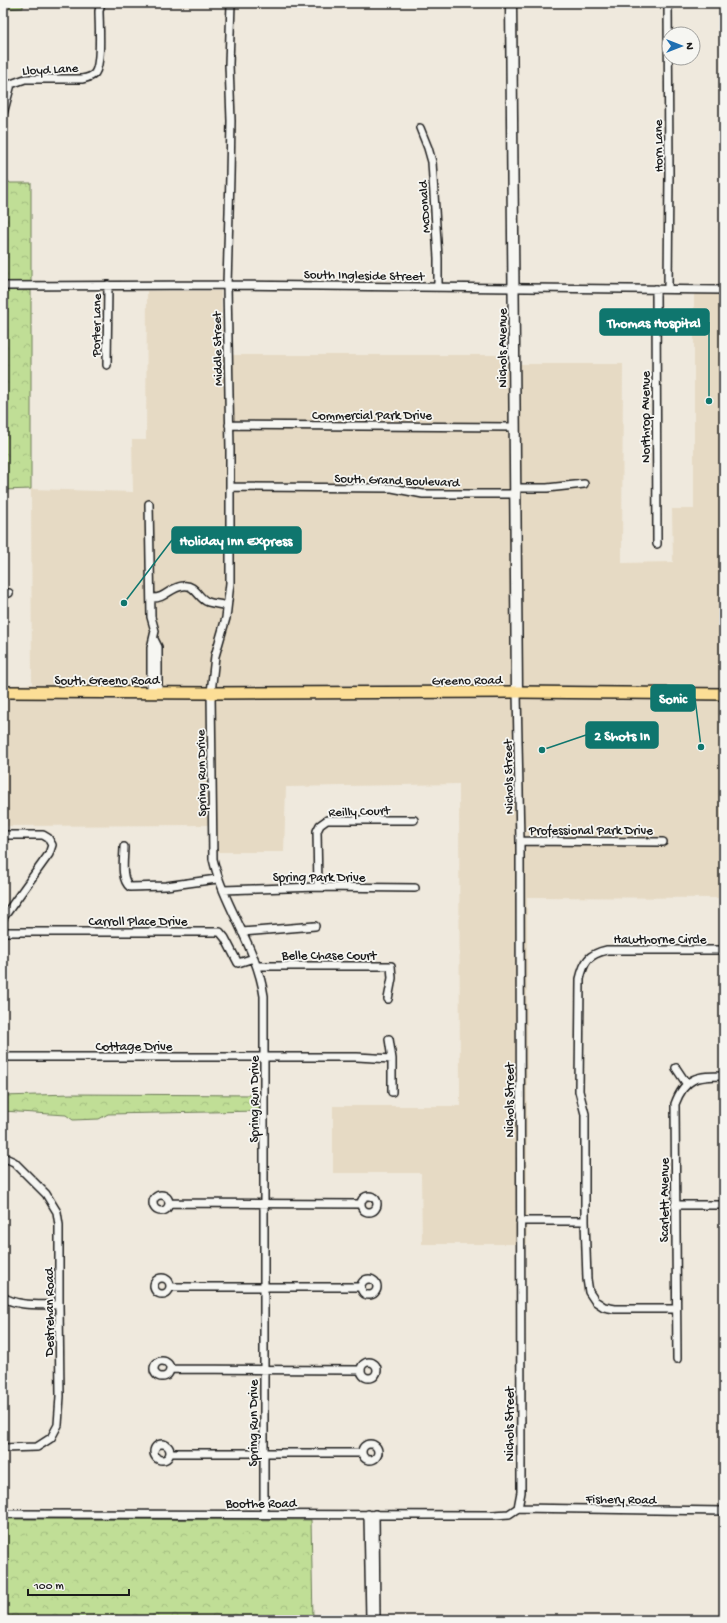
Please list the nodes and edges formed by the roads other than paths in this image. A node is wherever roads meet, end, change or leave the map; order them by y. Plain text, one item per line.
1 (101, 3) edge
2 (231, 3) edge
3 (511, 3) edge
4 (668, 3) edge
5 (3, 114) edge
6 (420, 128) dead end
7 (108, 285) junction
8 (227, 285) junction
9 (3, 286) edge
10 (438, 287) junction
11 (514, 288) junction
12 (656, 289) junction
13 (668, 290) junction
14 (724, 290) edge
15 (107, 365) dead end
16 (229, 426) junction
17 (514, 427) junction
18 (584, 484) dead end
19 (230, 487) junction
20 (515, 491) junction
21 (149, 504) dead end
22 (657, 544) dead end
23 (151, 598) junction
24 (227, 606) junction
25 (3, 692) edge
26 (517, 692) junction
27 (154, 693) junction
28 (211, 693) junction
29 (724, 694) edge
30 (414, 820) dead end
31 (3, 835) edge
32 (520, 841) junction
33 (663, 842) dead end
34 (124, 847) dead end
35 (218, 879) junction
36 (318, 887) junction
37 (415, 888) dead end
38 (223, 890) junction
39 (3, 918) edge
40 (315, 926) dead end
41 (3, 932) edge
42 (242, 932) junction
43 (724, 950) edge
44 (254, 958) junction
45 (257, 966) junction
46 (388, 1000) dead end
47 (389, 1039) dead end
48 (3, 1057) edge
49 (265, 1057) junction
50 (392, 1059) junction
51 (676, 1068) dead end
52 (724, 1076) edge
53 (686, 1083) junction
54 (392, 1092) dead end
55 (3, 1157) edge
56 (169, 1203) dead end
57 (264, 1204) junction
58 (361, 1204) dead end
59 (675, 1205) junction
60 (724, 1205) edge
61 (520, 1221) junction
62 (585, 1221) junction
63 (264, 1286) junction
64 (170, 1287) dead end
65 (361, 1287) dead end
66 (3, 1297) edge
67 (59, 1305) junction
68 (676, 1309) junction
69 (677, 1359) dead end
70 (170, 1369) dead end
71 (263, 1369) junction
72 (361, 1370) dead end
73 (3, 1448) edge
74 (264, 1452) junction
75 (170, 1453) dead end
76 (362, 1453) dead end
77 (518, 1508) junction
78 (724, 1511) edge
79 (3, 1514) edge
80 (264, 1514) junction
81 (372, 1514) junction
82 (370, 1620) edge
83 (376, 1620) edge

1 - 5 street, Lloyd Lane
2 - 8 street, Middle Street
3 - 11 street, Nichols Avenue
4 - 13 street, Horn Lane
6 - 10 street, McDonald
7 - 8 street, South Ingleside Street
7 - 9 street, South Ingleside Street
7 - 15 street, Porter Lane
8 - 10 street, South Ingleside Street
8 - 16 street, Middle Street
10 - 11 street, South Ingleside Street
11 - 12 street, South Ingleside Street
11 - 17 street, Nichols Avenue
12 - 13 street, South Ingleside Street
12 - 22 street, Northrop Avenue
13 - 14 street, South Ingleside Street
16 - 17 street, Commercial Park Drive
16 - 19 street, Middle Street
17 - 20 street, Nichols Avenue
18 - 20 street, South Grand Boulevard
19 - 20 street, South Grand Boulevard
19 - 24 street, Middle Street
20 - 26 street, Nichols Avenue
21 - 23 street
23 - 24 street
23 - 27 street
24 - 28 street, Middle Street
25 - 27 main road, South Greeno Road
26 - 28 main road, Greeno Road
26 - 29 main road, Greeno Road
26 - 32 street, Nichols Street
27 - 28 main road, South Greeno Road
28 - 35 street, Spring Run Drive
30 - 36 street, Reilly Court
31 - 39 street
32 - 33 street, Professional Park Drive
32 - 61 street, Nichols Street
34 - 35 street
35 - 38 street, Spring Run Drive
36 - 37 street, Spring Park Drive
36 - 38 street, Spring Park Drive
38 - 42 street, Spring Run Drive
40 - 42 street
41 - 44 street, Carroll Place Drive
42 - 44 street, Spring Run Drive
43 - 62 street, Hawthorne Circle
44 - 45 street, Spring Run Drive
45 - 46 street, Belle Chase Court
45 - 49 street, Spring Run Drive
47 - 50 street
48 - 49 street, Cottage Drive
49 - 50 street, Cottage Drive
49 - 57 street, Spring Run Drive
50 - 54 street
51 - 53 street
52 - 53 street
53 - 59 street, Scarlett Avenue
55 - 67 street, Destrehan Road
56 - 57 street
57 - 58 street
57 - 63 street, Spring Run Drive
59 - 60 street
59 - 68 street, Scarlett Avenue
61 - 62 street
61 - 77 street, Nichols Street
62 - 68 street, Hawthorne Circle
63 - 64 street
63 - 65 street
63 - 71 street, Spring Run Drive
66 - 67 street
67 - 73 street, Destrehan Road
68 - 69 street, Scarlett Avenue
70 - 71 street
71 - 72 street
71 - 74 street, Spring Run Drive
74 - 75 street
74 - 76 street
74 - 80 street, Spring Run Drive
77 - 78 street, Fishery Road
77 - 81 street, Boothe Road
79 - 80 street, Boothe Road
80 - 81 street, Boothe Road
81 - 82 street
81 - 83 street

